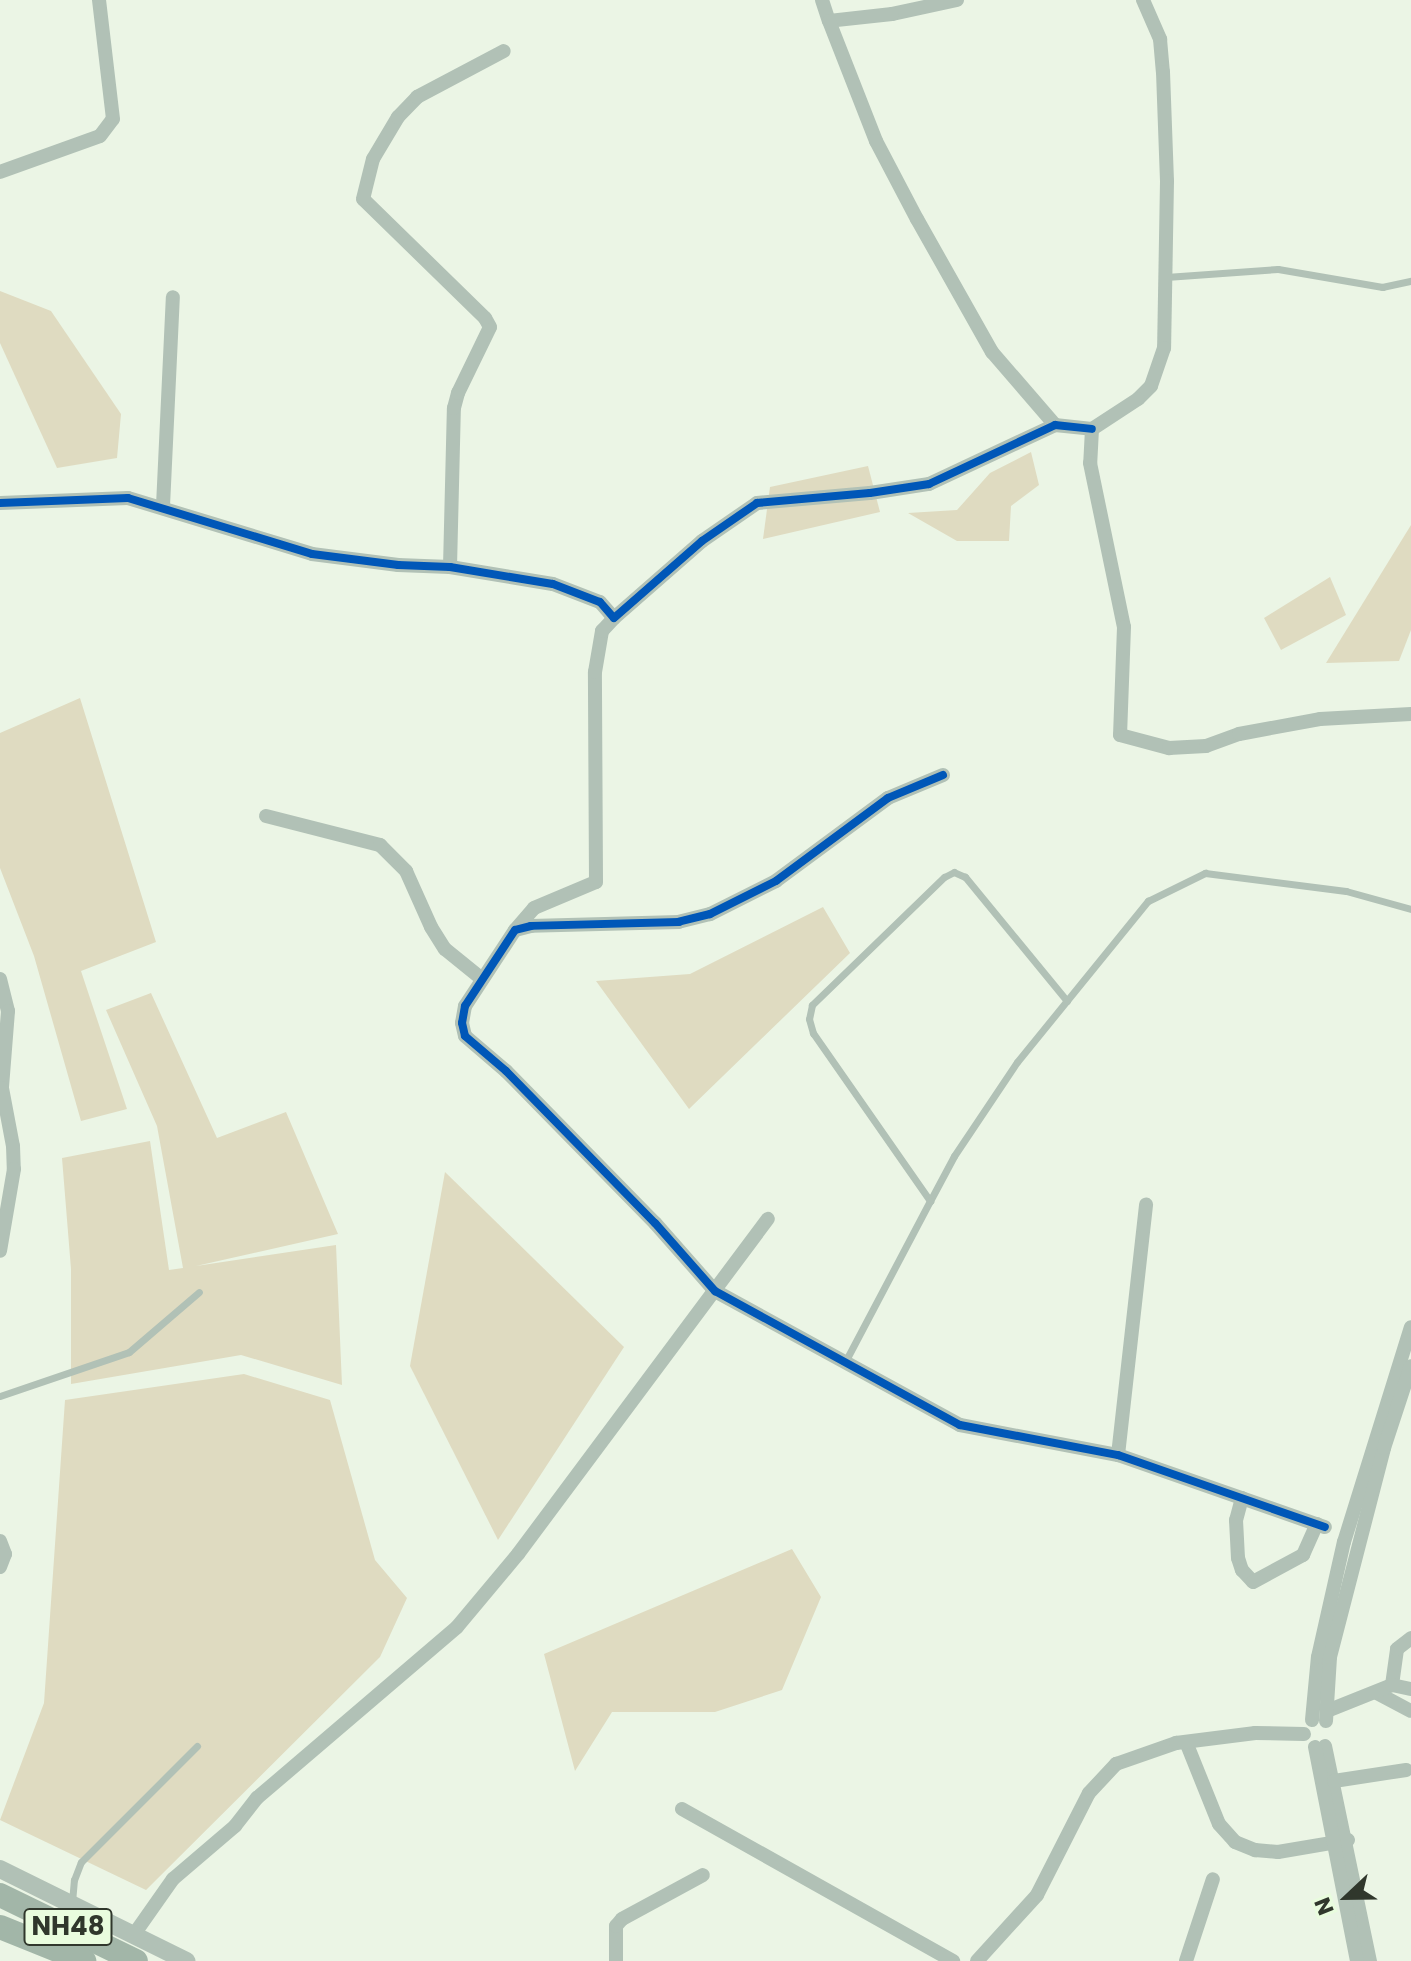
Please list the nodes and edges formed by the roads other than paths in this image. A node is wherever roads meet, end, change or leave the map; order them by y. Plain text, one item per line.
1 (99, 0) edge
2 (822, 0) edge
3 (957, 0) edge
4 (1143, 0) edge
5 (829, 21) junction
6 (504, 51) dead end
7 (0, 172) edge
8 (1166, 277) junction
9 (1411, 281) edge
10 (173, 297) dead end
11 (1055, 425) junction
12 (1092, 429) junction
13 (0, 503) edge
14 (163, 506) junction
15 (450, 567) junction
16 (614, 618) junction
17 (1411, 714) edge
18 (943, 775) dead end
19 (266, 816) dead end
20 (1411, 909) edge
21 (515, 930) junction
22 (0, 979) edge
23 (482, 979) junction
24 (1067, 1001) junction
25 (930, 1201) junction
26 (1146, 1205) dead end
27 (768, 1219) dead end
28 (0, 1251) edge
29 (715, 1291) junction
30 (199, 1292) dead end
31 (1411, 1327) edge
32 (844, 1363) junction
33 (1411, 1366) edge
34 (0, 1396) edge
35 (1118, 1455) junction
36 (1242, 1498) junction
37 (1321, 1525) junction
38 (1356, 1528) junction
39 (0, 1541) edge
40 (1351, 1545) junction
41 (0, 1567) edge
42 (1411, 1638) edge
43 (1392, 1685) junction
44 (1411, 1689) edge
45 (1377, 1693) junction
46 (1410, 1707) edge
47 (1322, 1717) junction
48 (1304, 1734) junction
49 (1186, 1742) junction
50 (197, 1746) dead end
51 (1320, 1746) junction
52 (1406, 1770) dead end
53 (1334, 1781) junction
54 (682, 1809) dead end
55 (1341, 1841) junction
56 (0, 1869) edge
57 (703, 1875) dead end
58 (1213, 1879) dead end
59 (0, 1895) edge
60 (72, 1903) junction
61 (0, 1927) edge
62 (135, 1933) junction
63 (84, 1961) edge
64 (136, 1961) edge
65 (186, 1961) edge
66 (616, 1961) edge
67 (953, 1961) edge
68 (977, 1961) edge
69 (1186, 1961) edge
70 (1357, 1961) edge
71 (1370, 1961) edge

1 - 7 street
2 - 5 street
3 - 5 street
4 - 8 street
5 - 11 street
6 - 15 street
8 - 9 lane
8 - 12 street
10 - 14 street
11 - 12 street
11 - 16 street
12 - 17 street
13 - 14 street
14 - 15 street
15 - 16 street
16 - 21 street
18 - 21 street
19 - 23 street
20 - 24 lane
21 - 23 street
22 - 28 street
23 - 29 street
24 - 25 lane
24 - 25 lane
25 - 32 lane
26 - 35 street
27 - 29 street
29 - 32 street
29 - 62 street
30 - 34 lane
31 - 38 street
32 - 35 street
33 - 38 street
35 - 36 street
36 - 37 street
36 - 37 street
37 - 38 street
37 - 40 street
38 - 40 street
39 - 41 street
40 - 47 street
42 - 43 street
43 - 44 street
43 - 45 street
45 - 46 street
45 - 47 street
47 - 48 street
47 - 51 street
48 - 49 street
48 - 51 street
49 - 55 street
49 - 68 street
50 - 60 lane
51 - 53 street
51 - 55 street
52 - 53 street
53 - 55 street
54 - 67 street
55 - 70 street
55 - 71 street
56 - 60 street
57 - 66 street
58 - 69 street
59 - 64 highway, NH48
60 - 62 street
61 - 63 highway, NH48
62 - 65 street

